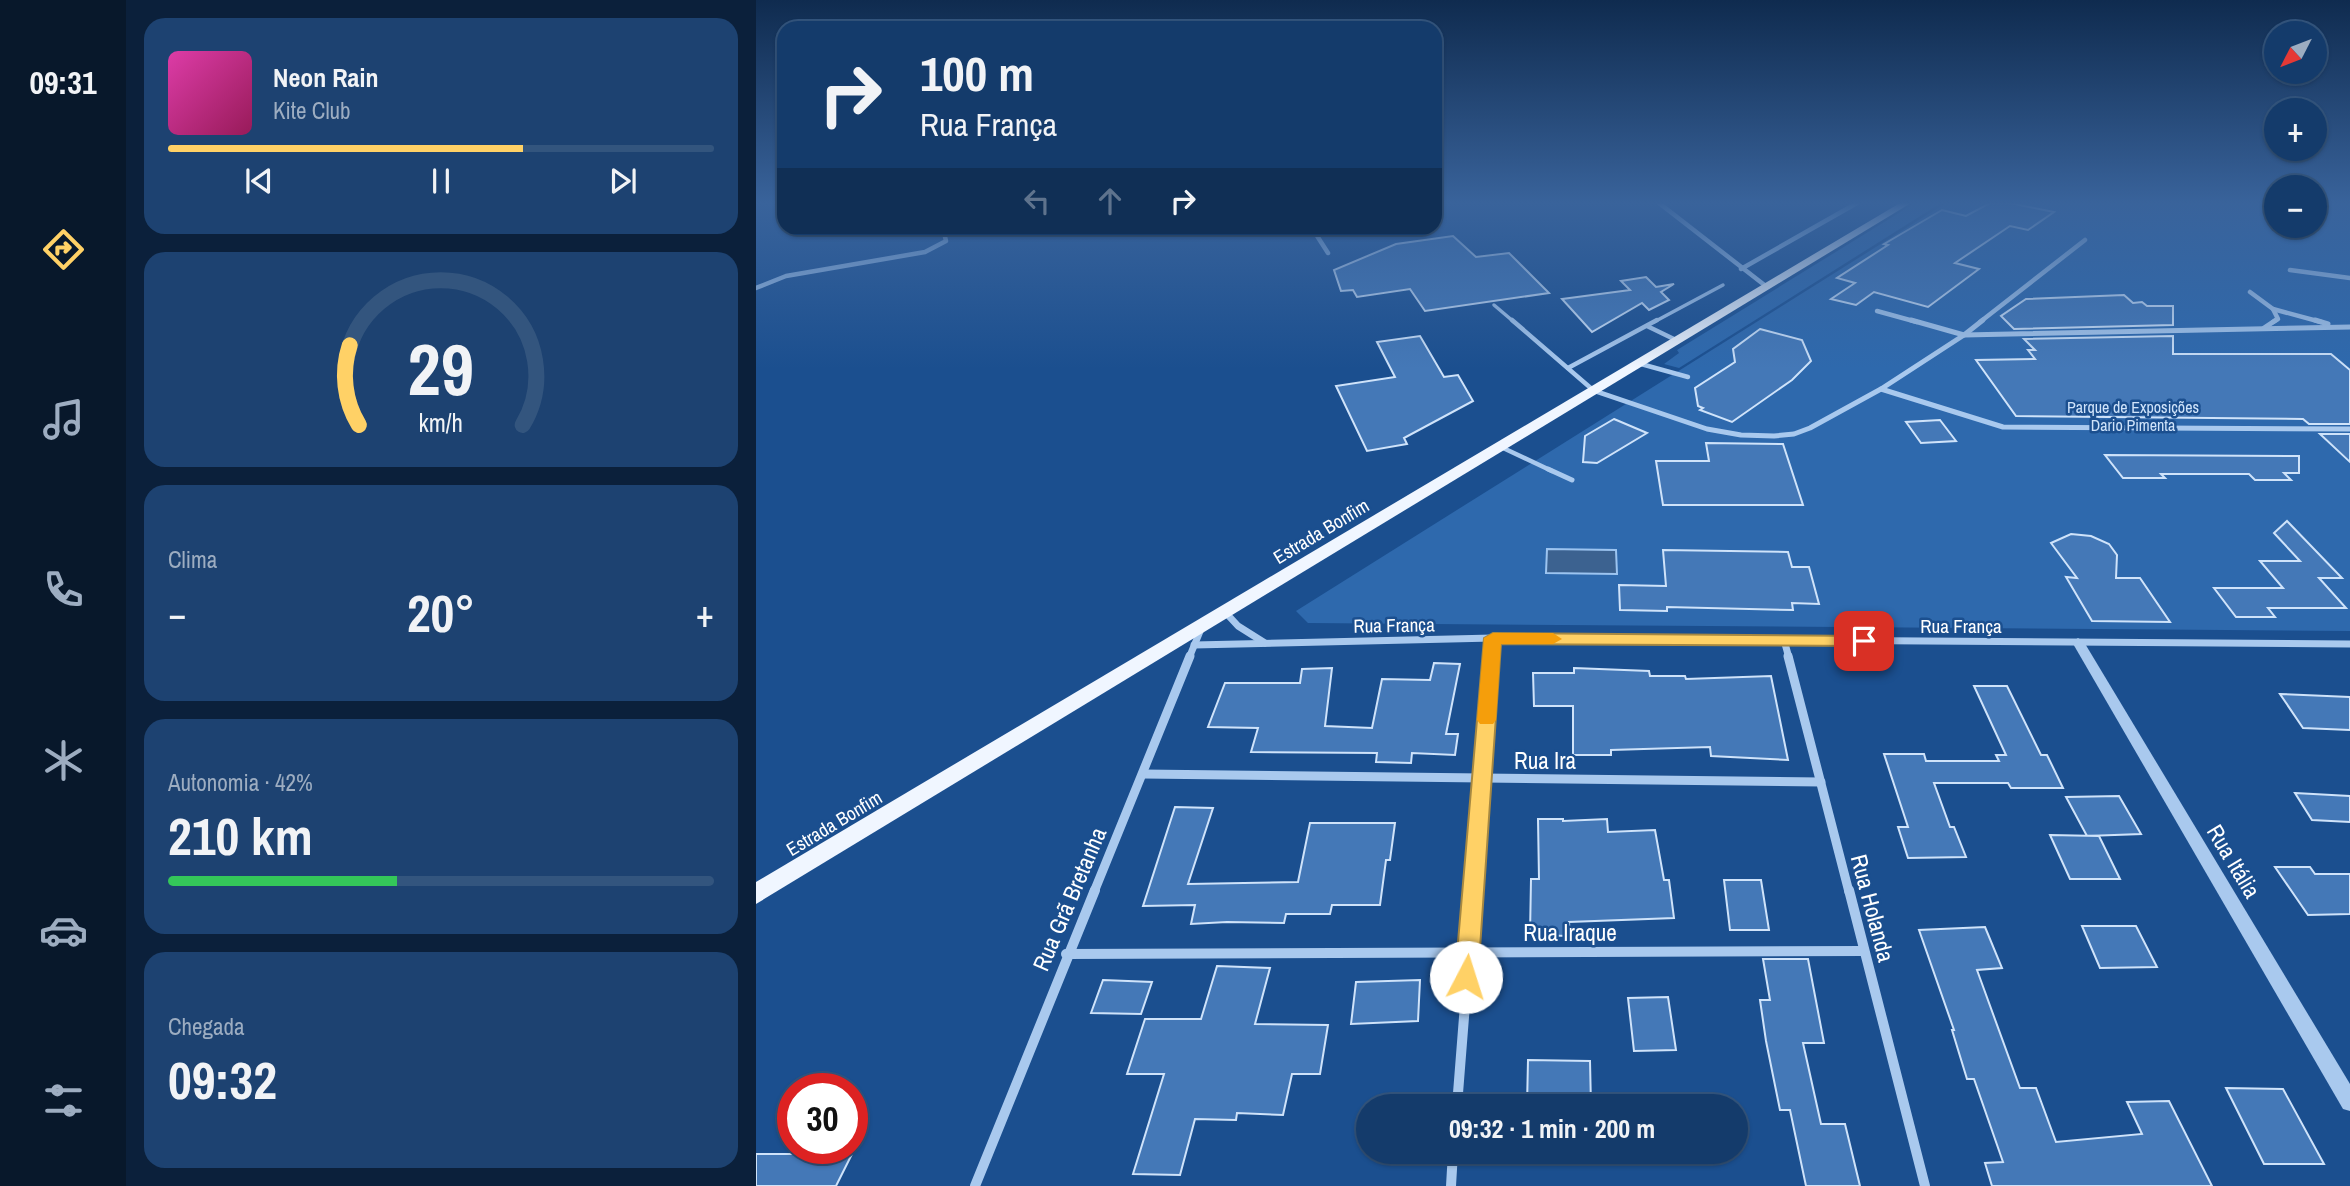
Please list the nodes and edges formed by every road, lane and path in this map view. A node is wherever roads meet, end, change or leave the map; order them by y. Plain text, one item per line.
1 (888, 258) edge
2 (1728, 258) edge
3 (1760, 258) edge
4 (1815, 258) edge
5 (2062, 258) edge
6 (1741, 269) junction
7 (2290, 270) dead end
8 (2350, 278) edge
9 (1723, 285) dead end
10 (756, 288) edge
11 (1767, 288) junction
12 (2250, 292) dead end
13 (1494, 305) dead end
14 (2273, 309) junction
15 (1877, 311) dead end
16 (1647, 326) junction
17 (2348, 327) edge
18 (2260, 329) junction
19 (1964, 335) junction
20 (1678, 341) junction
21 (1641, 364) junction
22 (1567, 368) junction
23 (1688, 377) dead end
24 (1881, 389) junction
25 (1595, 391) junction
26 (2350, 429) edge
27 (1501, 447) junction
28 (1572, 480) dead end
29 (1226, 613) junction
30 (1201, 628) junction
31 (1493, 638) junction
32 (1784, 640) junction
33 (2078, 642) junction
34 (1266, 643) junction
35 (2350, 644) edge
36 (1194, 645) junction
37 (1143, 774) junction
38 (1482, 779) junction
39 (1821, 782) junction
40 (756, 894) edge
41 (1469, 951) junction
42 (1864, 951) junction
43 (1066, 954) junction
44 (1458, 1094) edge
45 (2350, 1102) edge
46 (1452, 1164) edge
47 (975, 1186) edge
48 (1451, 1186) edge
49 (1925, 1186) edge

1 - 10 street
2 - 6 street
3 - 6 street
4 - 11 main road, Estrada Bonfim
5 - 19 street
6 - 11 street
7 - 8 street
9 - 16 lane
11 - 20 main road, Estrada Bonfim
12 - 14 street
13 - 22 lane
14 - 17 street
14 - 18 street
15 - 19 street
16 - 20 lane
16 - 22 lane
17 - 18 street
18 - 19 street
19 - 24 street
20 - 21 main road, Estrada Bonfim
21 - 23 lane
21 - 25 main road, Estrada Bonfim
22 - 25 lane
24 - 25 street
24 - 26 street
25 - 27 main road, Estrada Bonfim
27 - 28 lane
27 - 29 main road, Estrada Bonfim
29 - 30 main road, Estrada Bonfim
29 - 34 street
30 - 36 street, Rua Grã Bretanha
30 - 40 main road, Estrada Bonfim
31 - 32 street, Rua França
31 - 34 street, Rua França
31 - 38 street
32 - 33 street, Rua França
32 - 39 street, Rua Holanda
33 - 35 street, Rua França
33 - 45 street, Rua Itália
34 - 36 street, Rua França
36 - 37 street, Rua Grã Bretanha
37 - 38 street, Rua Ira
37 - 43 street, Rua Grã Bretanha
38 - 39 street, Rua Ira
38 - 41 street
39 - 42 street, Rua Holanda
41 - 42 street, Rua Iraque
41 - 43 street, Rua Iraque
41 - 44 street
42 - 49 street, Rua Holanda
43 - 47 street, Rua Grã Bretanha
46 - 48 street

